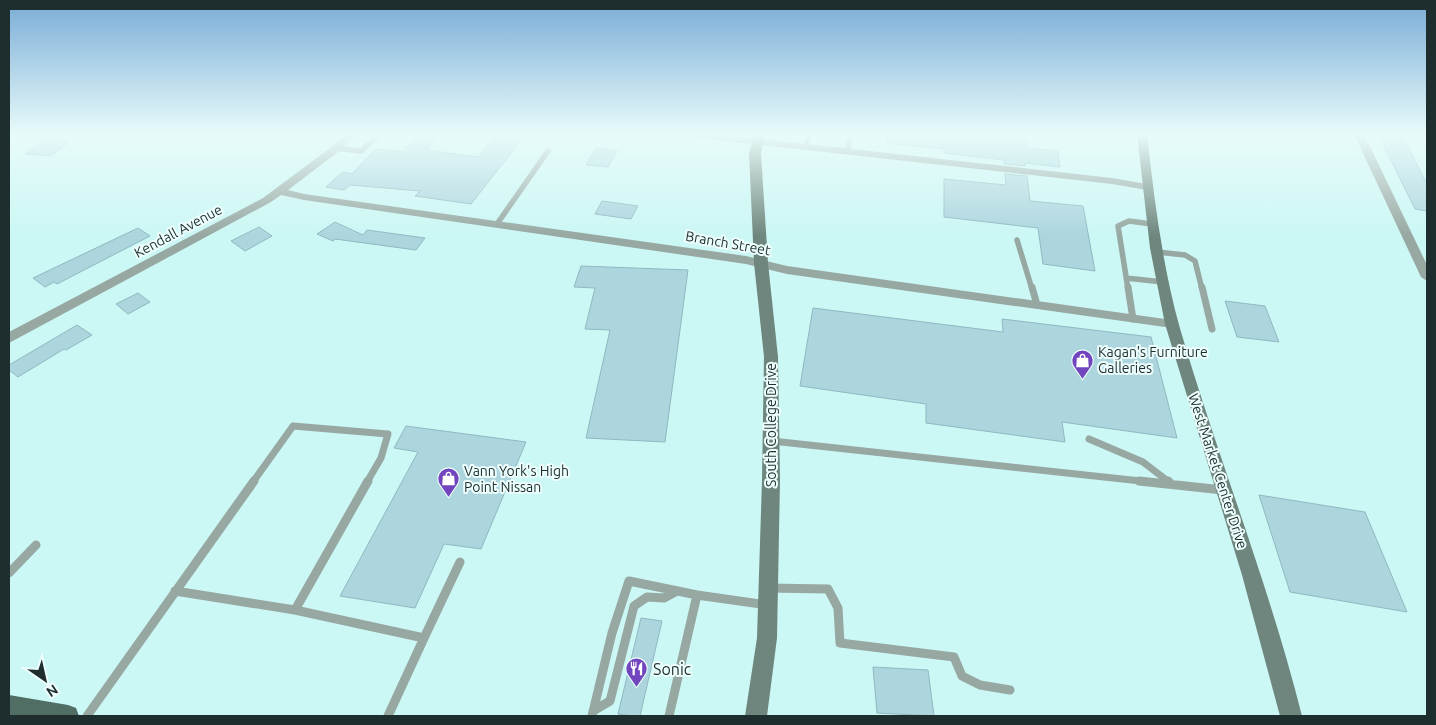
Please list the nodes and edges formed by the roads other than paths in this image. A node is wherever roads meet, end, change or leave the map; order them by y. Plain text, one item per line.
1 (310, 168) edge
2 (536, 168) edge
3 (756, 168) edge
4 (996, 168) edge
5 (1145, 168) edge
6 (1375, 168) edge
7 (1147, 187) junction
8 (280, 191) junction
9 (497, 224) junction
10 (1152, 224) junction
11 (1017, 240) dead end
12 (1157, 252) junction
13 (761, 263) junction
14 (1427, 277) edge
15 (1126, 278) junction
16 (1163, 282) junction
17 (1037, 305) junction
18 (1133, 319) junction
19 (1172, 324) junction
20 (1212, 329) dead end
21 (9, 338) edge
22 (1089, 439) dead end
23 (771, 441) junction
24 (1172, 484) junction
25 (1224, 490) junction
26 (36, 546) dead end
27 (460, 562) dead end
28 (9, 573) edge
29 (175, 591) junction
30 (677, 591) junction
31 (697, 595) junction
32 (768, 597) junction
33 (295, 610) junction
34 (424, 638) junction
35 (1010, 690) dead end
36 (9, 706) edge
37 (593, 714) edge
38 (68, 716) edge
39 (86, 716) edge
40 (388, 716) edge
41 (669, 716) edge
42 (756, 716) edge
43 (1291, 716) edge

1 - 8 street, Kendall Avenue
2 - 9 lane
3 - 13 main road, South College Drive
4 - 7 street
5 - 7 main road, West Market Center Drive
6 - 14 street
7 - 10 main road, West Market Center Drive
8 - 9 street, Branch Street
8 - 21 street, Kendall Avenue
9 - 13 street, Branch Street
10 - 12 main road, West Market Center Drive
10 - 15 lane
11 - 17 lane
12 - 16 main road, West Market Center Drive
12 - 20 lane
13 - 17 street, Branch Street
13 - 23 main road, South College Drive
15 - 16 lane
15 - 18 lane
16 - 19 main road, West Market Center Drive
17 - 18 street, Branch Street
18 - 19 street, Branch Street
19 - 25 main road, West Market Center Drive
22 - 24 lane
23 - 24 lane
23 - 32 main road, South College Drive
24 - 25 lane
25 - 43 main road, West Market Center Drive
26 - 28 lane
27 - 34 lane
29 - 33 lane
29 - 33 lane
29 - 39 lane
30 - 31 lane
30 - 37 lane
30 - 37 lane
31 - 32 lane
31 - 41 lane
32 - 35 lane
32 - 42 main road, South College Drive
33 - 34 lane
34 - 40 lane
36 - 38 main road

